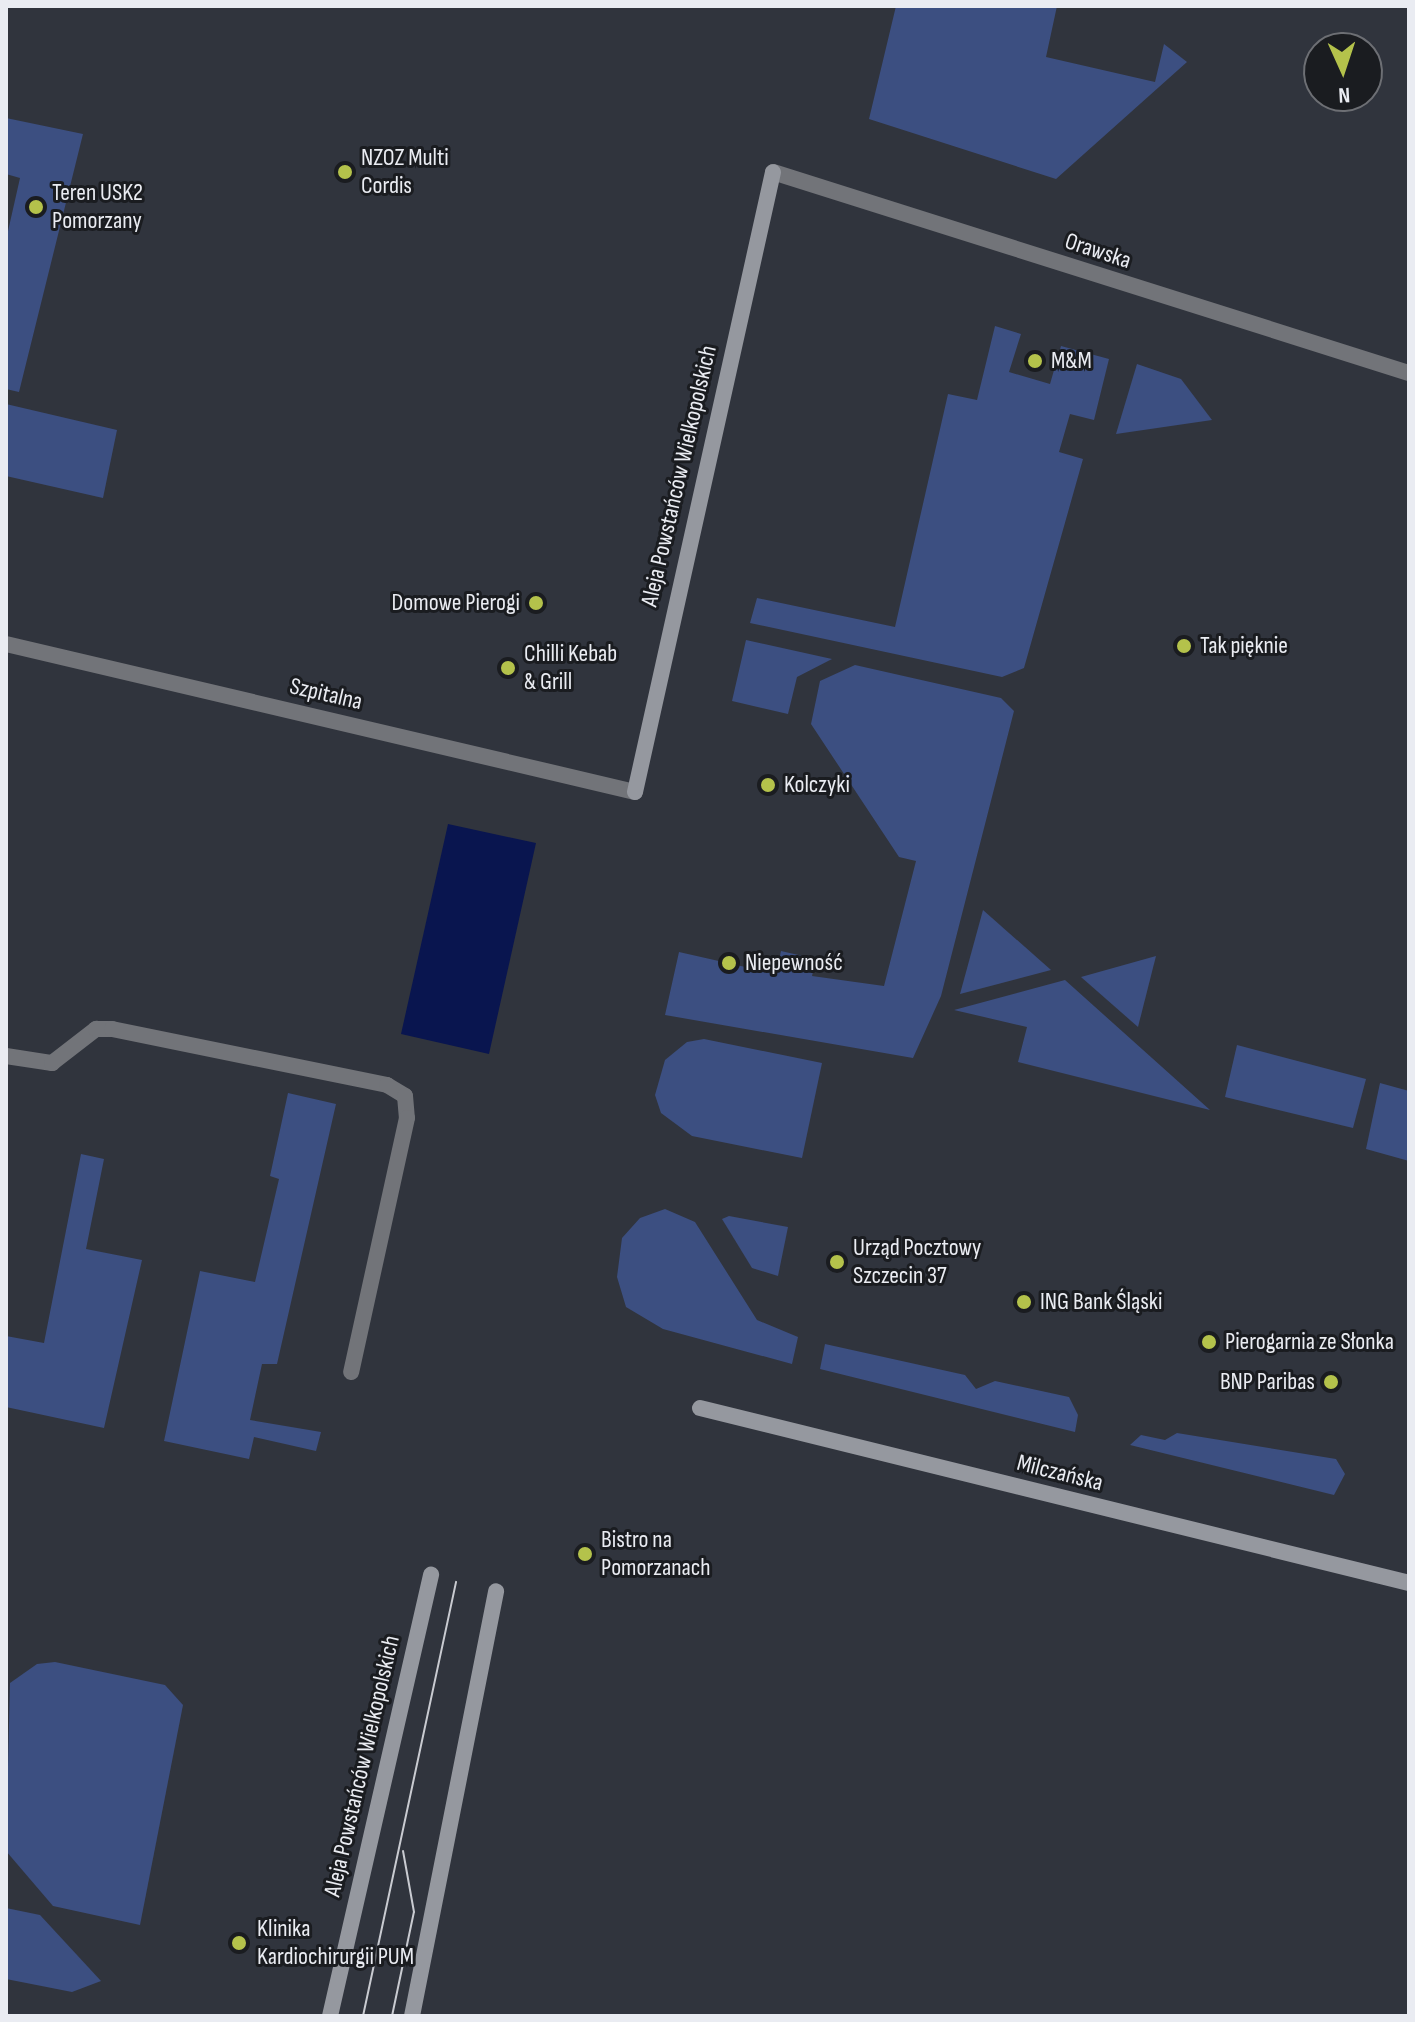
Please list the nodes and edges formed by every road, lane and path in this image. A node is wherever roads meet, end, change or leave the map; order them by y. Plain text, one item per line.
1 (773, 172) joint
2 (1409, 373) edge
3 (6, 644) edge
4 (635, 792) joint
5 (6, 1056) edge
6 (351, 1372) dead end
7 (700, 1408) dead end
8 (431, 1574) dead end
9 (1409, 1583) edge
10 (496, 1591) dead end
11 (330, 2016) edge
12 (412, 2016) edge

1 - 2 street, Orawska
1 - 4 street, Aleja Powstańców Wielkopolskich
3 - 4 street, Szpitalna
5 - 6 street
7 - 9 street, Milczańska
8 - 11 street, Aleja Powstańców Wielkopolskich
10 - 12 street

